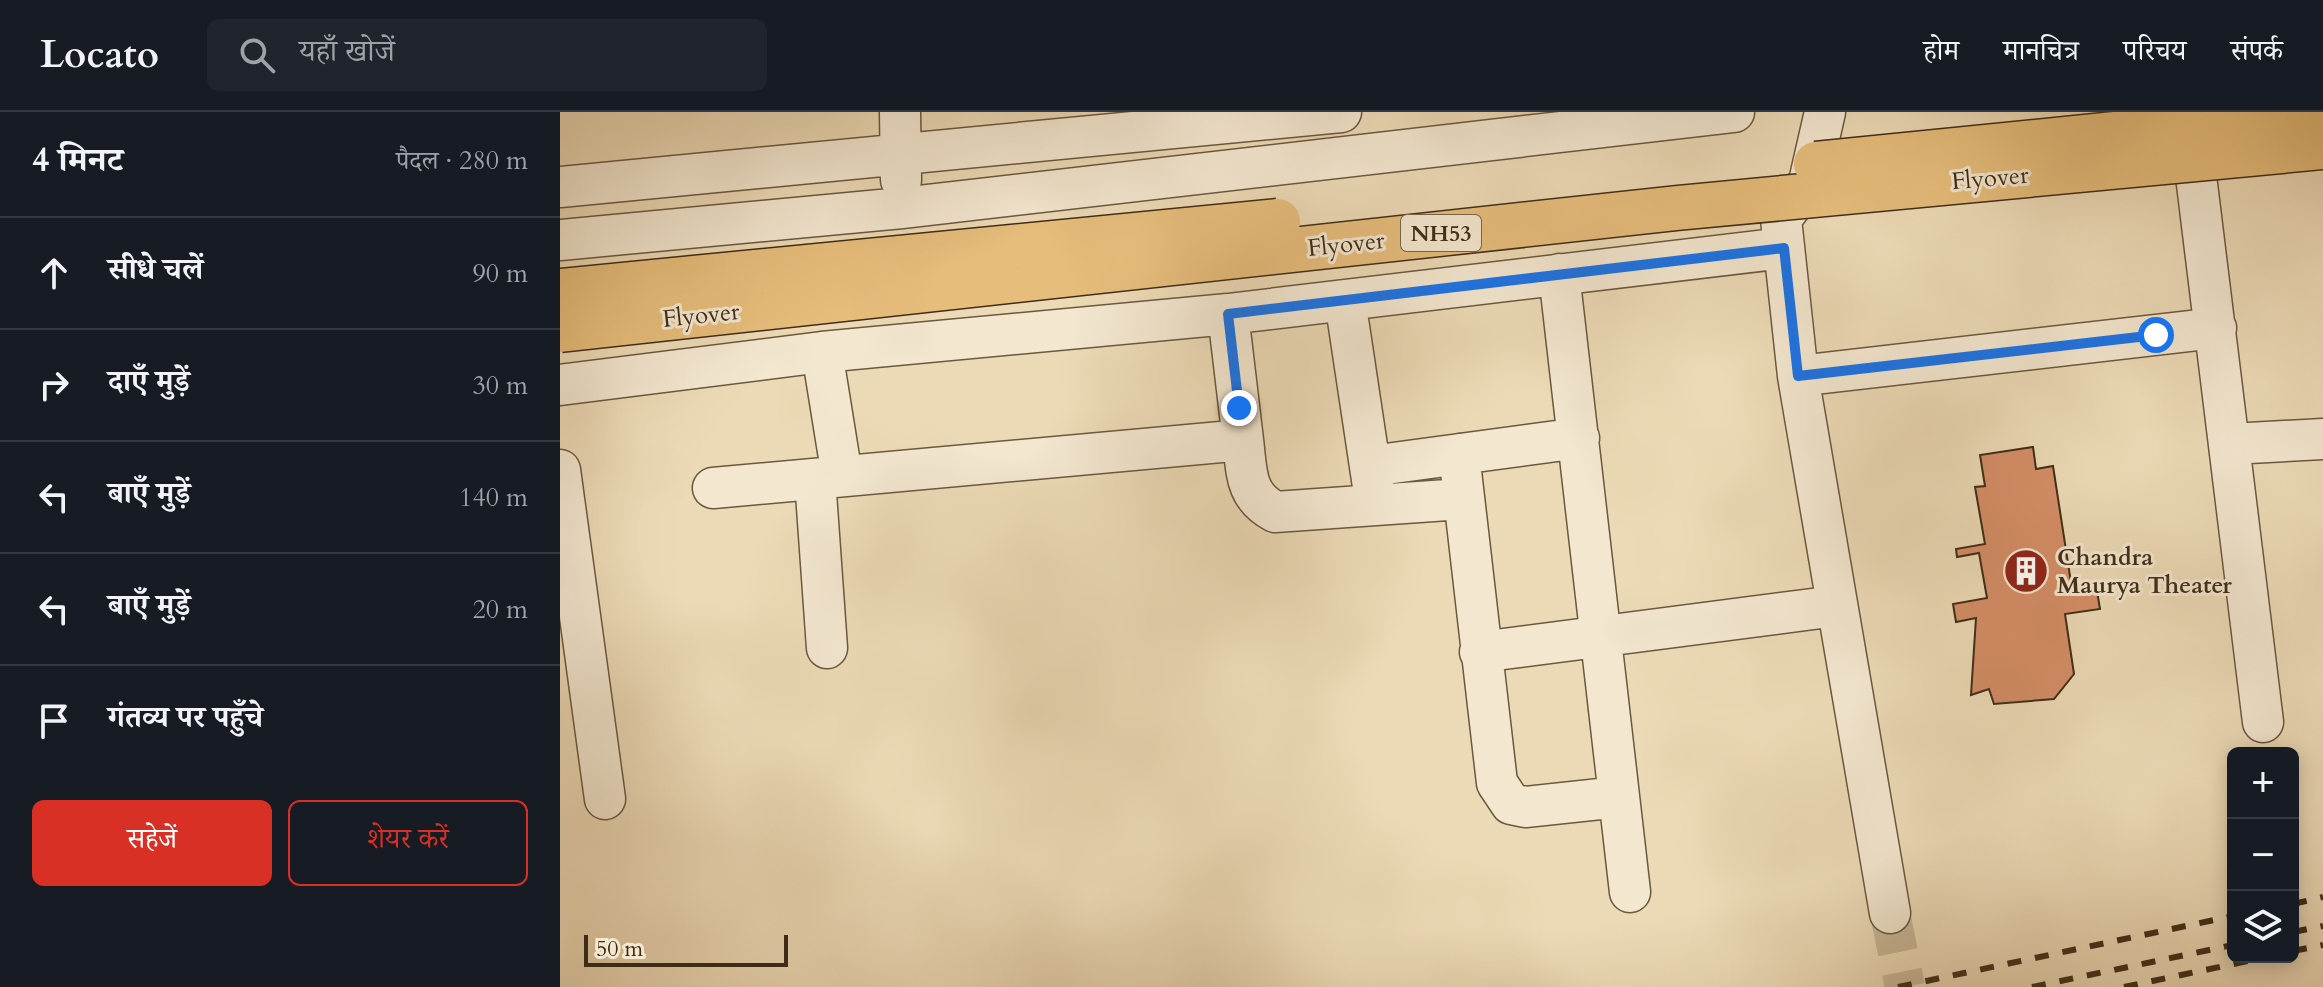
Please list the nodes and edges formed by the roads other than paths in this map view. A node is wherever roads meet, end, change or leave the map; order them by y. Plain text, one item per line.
1 (900, 112) edge
2 (1341, 112) edge
3 (1734, 112) edge
4 (1795, 112) edge
5 (1825, 112) edge
6 (2323, 113) edge
7 (2323, 147) edge
8 (900, 155) junction
9 (2323, 165) edge
10 (2196, 176) junction
11 (1809, 182) junction
12 (560, 187) edge
13 (902, 208) junction
14 (1783, 234) junction
15 (560, 240) edge
16 (1559, 274) junction
17 (560, 291) edge
18 (1345, 300) junction
19 (1228, 314) junction
20 (2216, 328) junction
21 (560, 330) edge
22 (560, 348) edge
23 (822, 352) junction
24 (1798, 376) junction
25 (560, 385) edge
26 (1579, 438) junction
27 (2323, 439) edge
28 (1243, 440) junction
29 (2230, 444) junction
30 (1459, 454) junction
31 (1371, 466) junction
32 (560, 470) edge
33 (829, 478) junction
34 (713, 488) dead end
35 (1462, 499) junction
36 (1376, 505) junction
37 (566, 554) edge
38 (1836, 606) junction
39 (1601, 635) junction
40 (827, 648) dead end
41 (1480, 652) junction
42 (2263, 722) dead end
43 (1619, 797) junction
44 (605, 799) dead end
45 (1630, 892) dead end
46 (1890, 913) tunnel mouth

1 - 8 street
2 - 8 street
3 - 13 street
4 - 11 street
5 - 11 street
6 - 17 highway, Flyover / NH53, bridge
7 - 21 highway, Flyover / NH53, bridge
8 - 12 street
8 - 13 street
9 - 10 street
10 - 14 street
10 - 20 street
11 - 14 street
13 - 15 street
14 - 16 street
14 - 22 street
14 - 24 street
16 - 18 street
16 - 26 street
18 - 19 street
18 - 31 street
19 - 23 street
19 - 28 street
20 - 24 street
20 - 29 street
23 - 25 street
23 - 33 street
24 - 38 street
26 - 30 street
26 - 39 street
27 - 29 street
28 - 33 street
28 - 36 street
29 - 42 street
30 - 31 street
30 - 35 street
31 - 36 street
32 - 37 street
33 - 34 street
33 - 40 street
35 - 36 street
35 - 41 street
37 - 44 street
38 - 39 street
38 - 46 street
39 - 41 street
39 - 43 street
41 - 43 street
43 - 45 street

